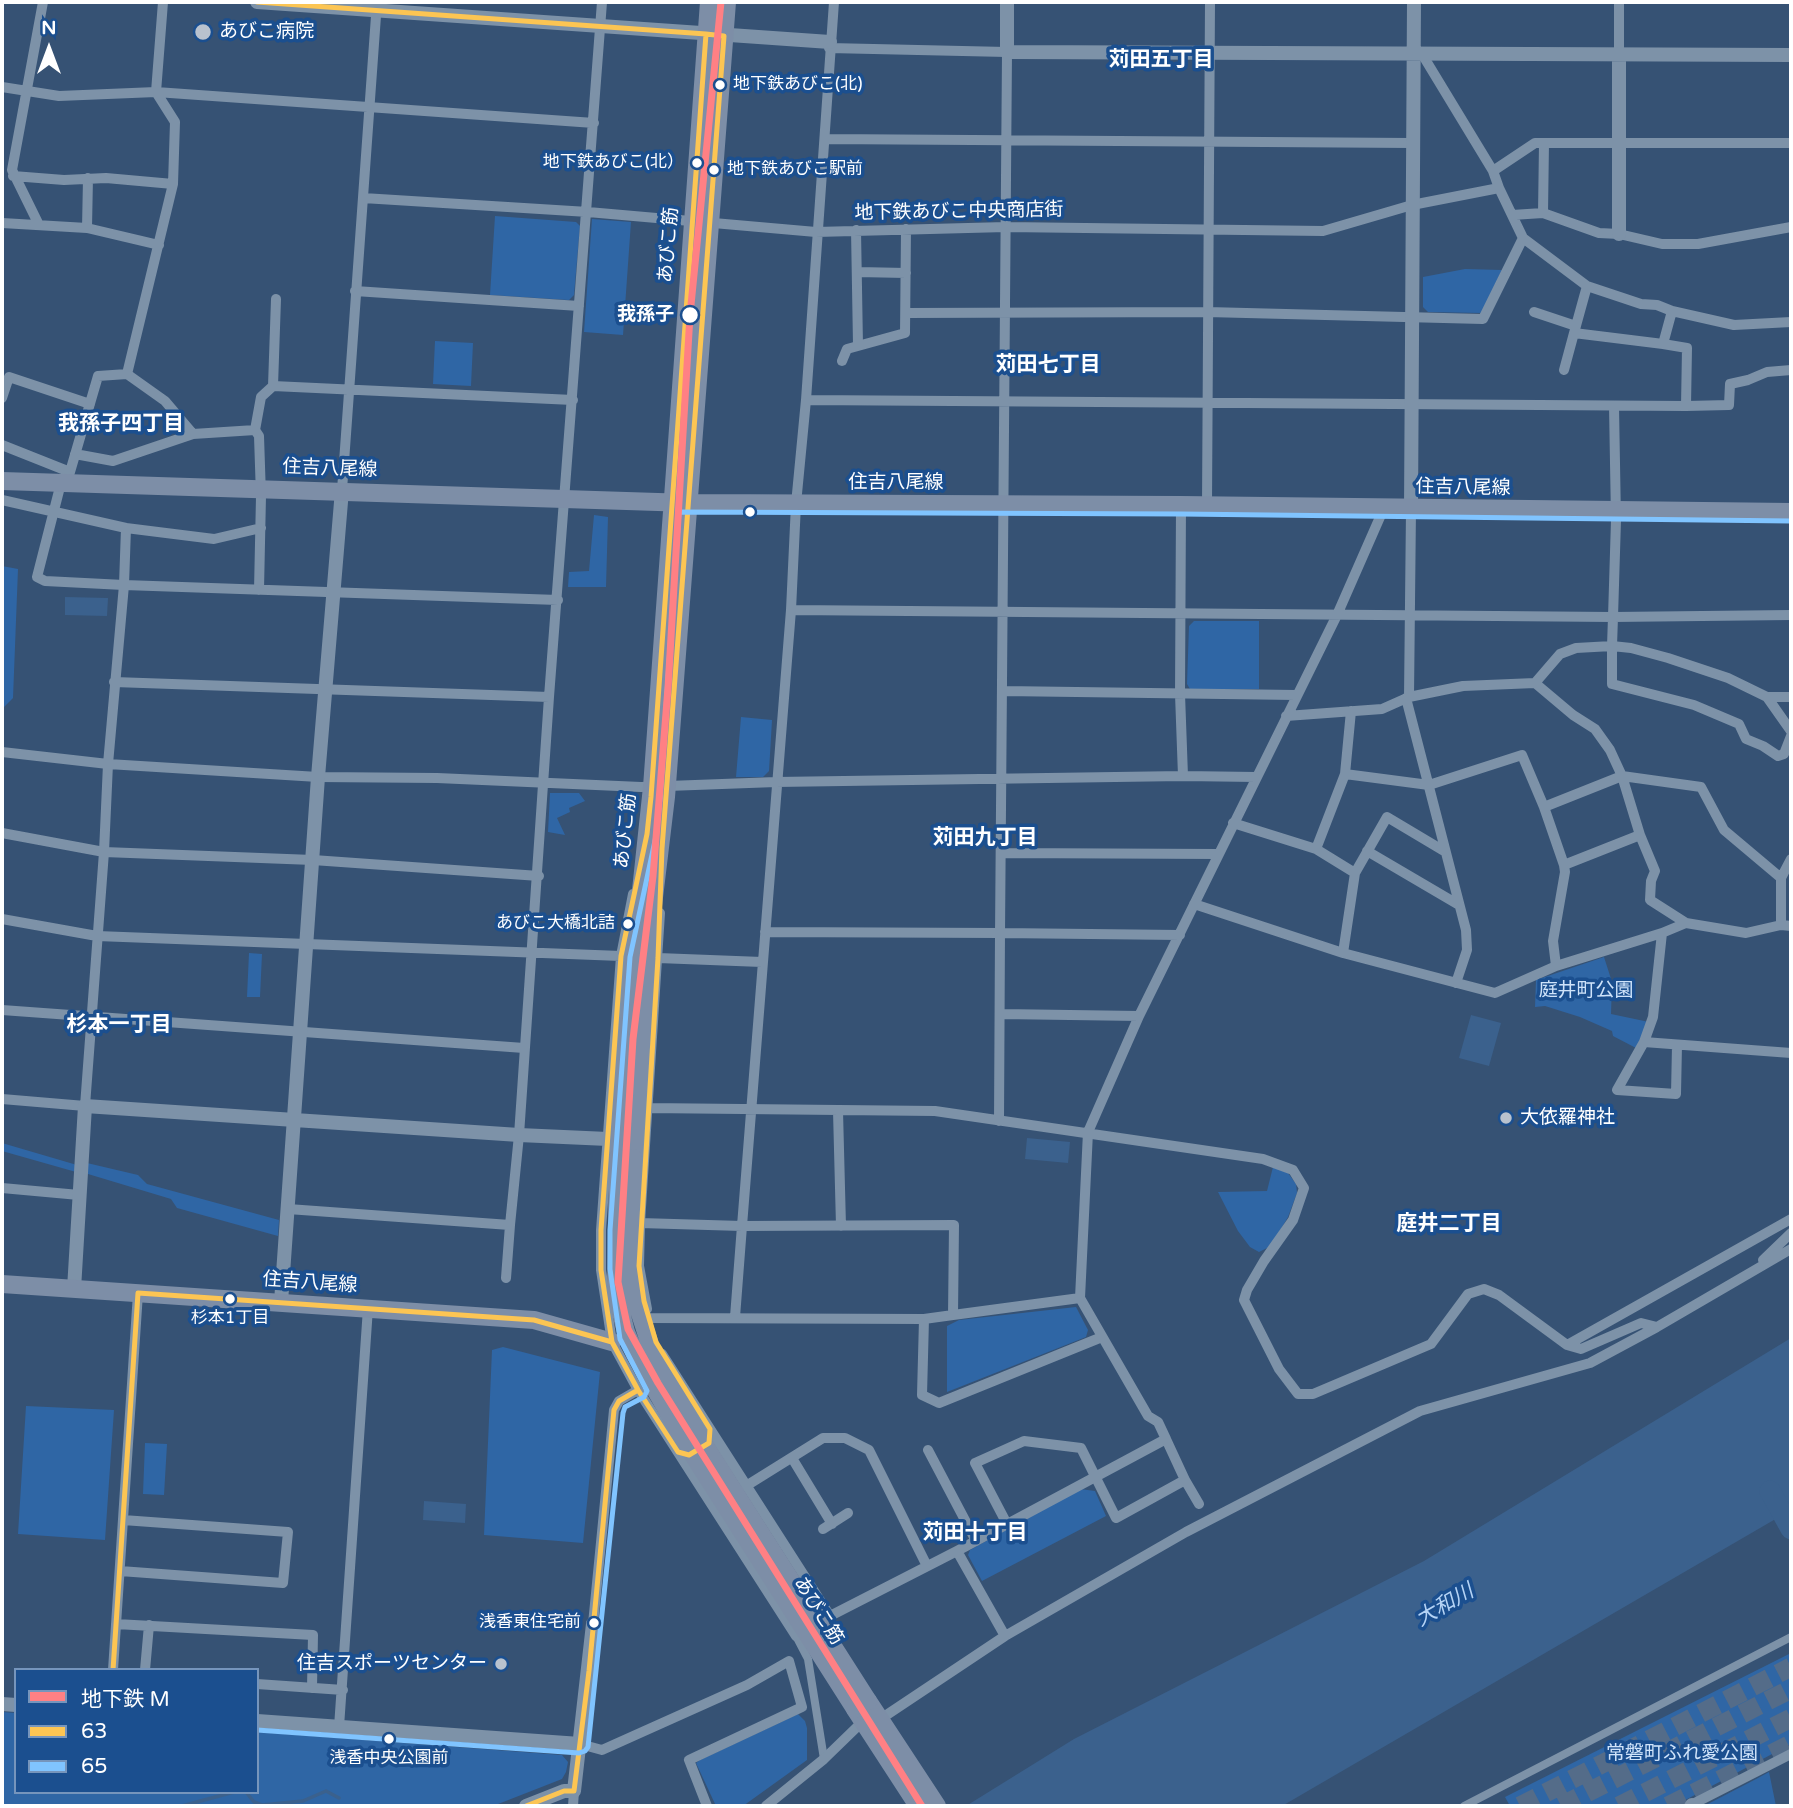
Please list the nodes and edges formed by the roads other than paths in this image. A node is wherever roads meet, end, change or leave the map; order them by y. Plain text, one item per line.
1 (43, 2) edge
2 (163, 2) edge
3 (257, 2) edge
4 (602, 2) edge
5 (709, 2) edge
6 (727, 2) edge
7 (834, 2) edge
8 (1007, 2) edge
9 (1210, 2) edge
10 (1414, 2) edge
11 (1619, 2) edge
12 (377, 6) edge
13 (600, 26) junction
14 (715, 35) junction
15 (830, 45) junction
16 (1007, 52) junction
17 (1210, 52) junction
18 (1619, 54) junction
19 (1418, 55) junction
20 (1791, 55) edge
21 (2, 87) edge
22 (25, 91) junction
23 (156, 92) junction
24 (370, 106) junction
25 (594, 123) junction
26 (825, 139) junction
27 (1007, 140) junction
28 (2, 142) edge
29 (1209, 142) junction
30 (1412, 143) junction
31 (1544, 143) junction
32 (1791, 143) edge
33 (1618, 144) junction
34 (15, 145) junction
35 (1493, 171) junction
36 (13, 176) junction
37 (89, 178) junction
38 (173, 184) junction
39 (1499, 188) junction
40 (363, 198) junction
41 (1412, 205) junction
42 (587, 212) junction
43 (1543, 213) junction
44 (1512, 215) junction
45 (701, 222) junction
46 (2, 223) edge
47 (39, 225) junction
48 (1006, 227) junction
49 (1791, 227) edge
50 (87, 228) junction
51 (906, 229) junction
52 (856, 230) junction
53 (1209, 230) junction
54 (816, 232) junction
55 (1619, 234) junction
56 (1523, 238) junction
57 (159, 245) junction
58 (858, 272) junction
59 (906, 273) junction
60 (1587, 286) junction
61 (355, 291) junction
62 (276, 299) dead end
63 (579, 306) junction
64 (1672, 311) junction
65 (1534, 312) dead end
66 (906, 313) junction
67 (1207, 313) junction
68 (1005, 315) junction
69 (1412, 318) junction
70 (1791, 322) edge
71 (1575, 330) junction
72 (1663, 344) junction
73 (858, 345) junction
74 (842, 361) dead end
75 (1564, 370) dead end
76 (1791, 370) edge
77 (127, 374) junction
78 (273, 386) junction
79 (348, 390) junction
80 (2, 398) edge
81 (573, 400) junction
82 (806, 400) junction
83 (1006, 402) junction
84 (1208, 402) junction
85 (90, 404) junction
86 (1412, 404) junction
87 (1614, 406) junction
88 (1686, 406) junction
89 (255, 430) junction
90 (193, 434) junction
91 (2, 445) edge
92 (75, 454) junction
93 (65, 477) junction
94 (2, 481) edge
95 (261, 489) junction
96 (342, 490) junction
97 (565, 499) junction
98 (2, 500) edge
99 (680, 503) junction
100 (796, 504) junction
101 (1005, 504) junction
102 (1181, 505) junction
103 (1207, 506) junction
104 (1384, 509) junction
105 (1411, 509) junction
106 (1616, 510) junction
107 (1791, 512) edge
108 (54, 513) junction
109 (126, 528) junction
110 (261, 528) junction
111 (124, 585) junction
112 (259, 590) junction
113 (333, 590) junction
114 (558, 600) junction
115 (791, 610) junction
116 (1003, 613) junction
117 (1181, 613) junction
118 (1337, 615) junction
119 (1791, 615) edge
120 (1410, 617) junction
121 (1613, 617) junction
122 (1612, 646) junction
123 (114, 682) junction
124 (1535, 683) junction
125 (326, 690) junction
126 (1003, 691) junction
127 (1180, 694) junction
128 (1296, 695) junction
129 (549, 696) junction
130 (1408, 697) junction
131 (1767, 697) junction
132 (1791, 697) edge
133 (1351, 711) junction
134 (1286, 716) junction
135 (1791, 734) edge
136 (2, 752) edge
137 (108, 764) junction
138 (1345, 774) junction
139 (1183, 776) junction
140 (1622, 776) junction
141 (318, 777) junction
142 (1256, 777) junction
143 (1003, 779) junction
144 (545, 782) junction
145 (776, 782) junction
146 (1429, 785) junction
147 (659, 787) junction
148 (1544, 807) junction
149 (1233, 823) junction
150 (2, 834) edge
151 (647, 834) junction
152 (1640, 835) junction
153 (662, 848) junction
154 (1316, 849) junction
155 (1367, 851) junction
156 (1444, 851) junction
157 (104, 852) junction
158 (1001, 853) junction
159 (1218, 854) junction
160 (1791, 859) edge
161 (313, 860) junction
162 (1564, 864) junction
163 (1355, 873) junction
164 (539, 876) junction
165 (1781, 878) junction
166 (1194, 904) junction
167 (1459, 905) junction
168 (2, 919) edge
169 (1686, 923) junction
170 (1786, 925) edge
171 (765, 932) junction
172 (1000, 933) junction
173 (1662, 933) junction
174 (1180, 935) junction
175 (97, 936) junction
176 (308, 945) junction
177 (1343, 953) junction
178 (531, 954) junction
179 (621, 956) junction
180 (658, 958) junction
181 (762, 962) junction
182 (1556, 966) junction
183 (1456, 983) junction
184 (2, 1010) edge
185 (1001, 1014) junction
186 (1139, 1016) junction
187 (92, 1017) junction
188 (301, 1031) junction
189 (1644, 1042) junction
190 (1677, 1045) junction
191 (524, 1048) junction
192 (1791, 1053) edge
193 (2, 1099) edge
194 (85, 1106) junction
195 (647, 1108) junction
196 (752, 1110) junction
197 (838, 1111) junction
198 (295, 1120) junction
199 (999, 1121) junction
200 (1088, 1132) junction
201 (519, 1135) junction
202 (608, 1139) junction
203 (626, 1158) junction
204 (2, 1188) edge
205 (79, 1195) junction
206 (288, 1209) junction
207 (1791, 1219) edge
208 (640, 1223) junction
209 (510, 1225) junction
210 (742, 1226) junction
211 (841, 1226) junction
212 (1791, 1234) edge
213 (1791, 1249) edge
214 (639, 1266) junction
215 (601, 1270) junction
216 (1751, 1272) junction
217 (506, 1278) dead end
218 (2, 1284) edge
219 (74, 1289) junction
220 (138, 1293) junction
221 (1080, 1298) junction
222 (281, 1302) junction
223 (368, 1308) junction
224 (953, 1315) junction
225 (735, 1317) junction
226 (649, 1318) junction
227 (925, 1319) junction
228 (1657, 1327) junction
229 (1102, 1337) junction
230 (612, 1342) junction
231 (1567, 1345) junction
232 (662, 1353) junction
233 (638, 1391) junction
234 (710, 1429) junction
235 (1166, 1439) junction
236 (928, 1450) dead end
237 (678, 1452) junction
238 (792, 1458) junction
239 (1096, 1476) junction
240 (1185, 1480) junction
241 (746, 1486) junction
242 (1199, 1504) dead end
243 (848, 1513) dead end
244 (123, 1520) junction
245 (1007, 1524) junction
246 (976, 1541) junction
247 (957, 1551) junction
248 (927, 1566) junction
249 (120, 1571) junction
250 (830, 1616) junction
251 (116, 1624) junction
252 (593, 1624) joint
253 (149, 1625) junction
254 (796, 1636) junction
255 (1005, 1636) junction
256 (1791, 1637) edge
257 (113, 1668) edge
258 (145, 1668) edge
259 (259, 1684) edge
260 (312, 1688) junction
261 (343, 1690) junction
262 (870, 1719) junction
263 (259, 1721) edge
264 (339, 1727) junction
265 (580, 1744) junction
266 (1791, 1754) edge
267 (824, 1759) junction
268 (574, 1791) junction
269 (526, 1806) edge
270 (573, 1806) edge
271 (708, 1806) edge
272 (766, 1806) edge
273 (918, 1806) edge
274 (937, 1806) edge
275 (1464, 1806) edge
276 (1691, 1806) edge

1 - 22 street
2 - 23 street
3 - 12 street
4 - 13 street
5 - 14 main road, あびこ筋
6 - 14 main road, あびこ筋
7 - 15 street
8 - 16 street
9 - 17 street
10 - 19 street
11 - 18 street
12 - 13 street
12 - 24 street
13 - 14 street
13 - 25 street
14 - 15 street
14 - 45 main road, あびこ筋
15 - 16 street
15 - 26 street
16 - 17 street
16 - 27 street
17 - 19 street
17 - 29 street
18 - 19 street
18 - 20 street
18 - 33 street
19 - 30 street
19 - 35 street
21 - 22 street
22 - 23 street
22 - 34 street
23 - 24 street
23 - 38 street
24 - 25 street
24 - 40 street
25 - 42 street
26 - 27 street
26 - 54 street
27 - 29 street
27 - 48 street
28 - 34 street
29 - 30 street
29 - 53 street
30 - 41 street
31 - 33 street
31 - 35 street
31 - 43 street
32 - 33 street
33 - 55 street
34 - 36 street
35 - 39 street
36 - 37 street
36 - 47 street
37 - 38 street
37 - 50 street
38 - 57 street
39 - 41 street, 地下鉄あびこ中央商店街
39 - 44 street
40 - 42 street, 地下鉄あびこ中央商店街
40 - 61 street
41 - 53 street, 地下鉄あびこ中央商店街
41 - 69 street
42 - 45 street, 地下鉄あびこ中央商店街
42 - 63 street
43 - 44 street
43 - 55 street
44 - 56 street
45 - 54 street, 地下鉄あびこ中央商店街
45 - 99 main road, あびこ筋
46 - 47 street
47 - 50 street
48 - 51 street, 地下鉄あびこ中央商店街
48 - 53 street, 地下鉄あびこ中央商店街
48 - 68 street
49 - 55 street
50 - 57 street
51 - 52 street, 地下鉄あびこ中央商店街
51 - 59 street
52 - 54 street, 地下鉄あびこ中央商店街
52 - 58 street
53 - 67 street
54 - 82 street
56 - 60 street
56 - 69 street
57 - 77 street
58 - 59 street
58 - 73 street
59 - 66 street
60 - 64 street
60 - 71 street
61 - 63 street
61 - 79 street
62 - 78 street
63 - 81 street
64 - 70 street
64 - 72 street
65 - 71 street
66 - 68 street
66 - 73 street
67 - 68 street
67 - 69 street
67 - 84 street
68 - 83 street
69 - 86 street
71 - 72 street
71 - 75 street
72 - 88 street
73 - 74 street
76 - 88 street
77 - 85 street
77 - 90 street
78 - 79 street
78 - 89 street
79 - 81 street
79 - 96 street
80 - 85 street
81 - 97 street
82 - 83 street
82 - 100 street
83 - 84 street
83 - 101 street
84 - 86 street
84 - 103 street
85 - 92 street
86 - 87 street
86 - 105 street
87 - 88 street
87 - 106 street
89 - 90 street
89 - 95 street
90 - 92 street
91 - 93 street
92 - 93 street
93 - 94 main road, 住吉八尾線
93 - 95 main road, 住吉八尾線
93 - 108 street
95 - 96 main road, 住吉八尾線
95 - 110 street
96 - 97 main road, 住吉八尾線
96 - 113 street
97 - 99 main road, 住吉八尾線
97 - 114 street
98 - 108 street
99 - 100 main road, 住吉八尾線
99 - 147 main road, あびこ筋
100 - 101 main road, 住吉八尾線
100 - 115 street
101 - 102 main road, 住吉八尾線
101 - 116 street
102 - 103 main road, 住吉八尾線
102 - 117 street
103 - 104 main road, 住吉八尾線
104 - 105 main road, 住吉八尾線
104 - 118 street
105 - 106 main road, 住吉八尾線
105 - 120 street
106 - 107 main road, 住吉八尾線
106 - 121 street
108 - 109 street
108 - 111 street
109 - 110 street
109 - 111 street
110 - 112 street
111 - 112 street
111 - 123 street
112 - 113 street
113 - 114 street
113 - 125 street
114 - 129 street
115 - 116 street
115 - 145 street
116 - 117 street
116 - 126 street
117 - 118 street
117 - 127 street
118 - 120 street
118 - 128 street
119 - 121 street
120 - 121 street
120 - 130 street
121 - 122 street
122 - 124 street
122 - 131 street
122 - 135 street
123 - 125 street
123 - 137 street
124 - 130 street
124 - 140 street
125 - 129 street
125 - 141 street
126 - 127 street
126 - 143 street
127 - 128 street
127 - 139 street
128 - 134 street
129 - 144 street
130 - 133 street
130 - 146 street
131 - 132 street
131 - 135 street
133 - 134 street
133 - 138 street
134 - 142 street
136 - 137 street
137 - 141 street
137 - 157 street
138 - 146 street
138 - 154 street
139 - 142 street
139 - 143 street
140 - 148 street
140 - 152 street
140 - 165 street
141 - 144 street
141 - 161 street
142 - 149 street
143 - 145 street
143 - 158 street
144 - 147 street
144 - 164 street
145 - 147 street
145 - 171 street
146 - 148 street
146 - 156 street
147 - 151 main road, あびこ筋
147 - 153 main road, あびこ筋
148 - 162 street
149 - 154 street
149 - 159 street
150 - 157 street
151 - 179 street
151 - 203 main road, あびこ筋
152 - 162 street
152 - 169 street
153 - 180 street
153 - 203 main road, あびこ筋
154 - 163 street
155 - 156 street
155 - 163 street
155 - 167 street
156 - 167 street
157 - 161 street
157 - 175 street
158 - 159 street
158 - 172 street
159 - 166 street
160 - 165 street
161 - 164 street
161 - 176 street
162 - 182 street
163 - 177 street
164 - 178 street
165 - 170 street
166 - 174 street
166 - 177 street
167 - 183 street
168 - 175 street
169 - 170 street
169 - 173 street
171 - 172 street
171 - 181 street
172 - 174 street
172 - 185 street
173 - 182 street
173 - 189 street
174 - 186 street
175 - 176 street
175 - 187 street
176 - 178 street
176 - 188 street
177 - 183 street
178 - 179 street
178 - 191 street
179 - 202 street
180 - 181 street
180 - 195 street
181 - 196 street
182 - 183 street
184 - 187 street
185 - 186 street
185 - 199 street
186 - 200 street
187 - 188 street
187 - 194 street
188 - 191 street
188 - 198 street
189 - 190 street
189 - 190 street
190 - 192 street
191 - 201 street
193 - 194 street
194 - 198 street
194 - 205 street
195 - 196 street
195 - 208 street
196 - 197 street
196 - 210 street
197 - 199 street
197 - 211 street
198 - 201 street
198 - 206 street
199 - 200 street
200 - 221 street
200 - 231 street
201 - 202 street
201 - 209 street
202 - 215 street
203 - 262 main road, あびこ筋, bridge
204 - 205 street
205 - 219 street
206 - 209 street
206 - 222 street
207 - 231 street
208 - 210 street
208 - 214 street
209 - 217 street
210 - 211 street
210 - 225 street
211 - 224 street
212 - 216 street
213 - 216 street
214 - 215 street
214 - 226 street
215 - 230 street
216 - 228 street
218 - 219 main road, 住吉八尾線
219 - 220 main road, 住吉八尾線
220 - 222 main road, 住吉八尾線
220 - 244 street
221 - 224 street
221 - 229 street
222 - 223 main road, 住吉八尾線
223 - 230 main road, 住吉八尾線
223 - 261 street
224 - 227 street
225 - 226 street
225 - 227 street
226 - 232 street
227 - 229 street
228 - 231 street
228 - 255 street
229 - 235 street
230 - 232 street
230 - 233 street
232 - 234 street
233 - 237 street
233 - 252 street
234 - 237 street
234 - 241 street
235 - 239 street
235 - 240 street
236 - 246 street
237 - 254 street
238 - 241 street
238 - 243 street
238 - 248 street
239 - 240 street
239 - 245 street
239 - 245 street
240 - 242 street
241 - 250 street
244 - 249 street
244 - 249 street
245 - 246 street
246 - 247 street
247 - 248 street
247 - 255 street
248 - 250 street
249 - 251 street
250 - 254 street
251 - 253 street
251 - 257 street
252 - 265 street
253 - 258 street
253 - 260 street
254 - 267 street
255 - 262 street
256 - 275 street
259 - 260 street
260 - 261 street
261 - 264 street
262 - 267 street
262 - 273 main road
262 - 274 main road
263 - 264 street
264 - 265 street
265 - 268 street
265 - 271 street
266 - 276 street
267 - 272 street
268 - 269 street
268 - 270 street

